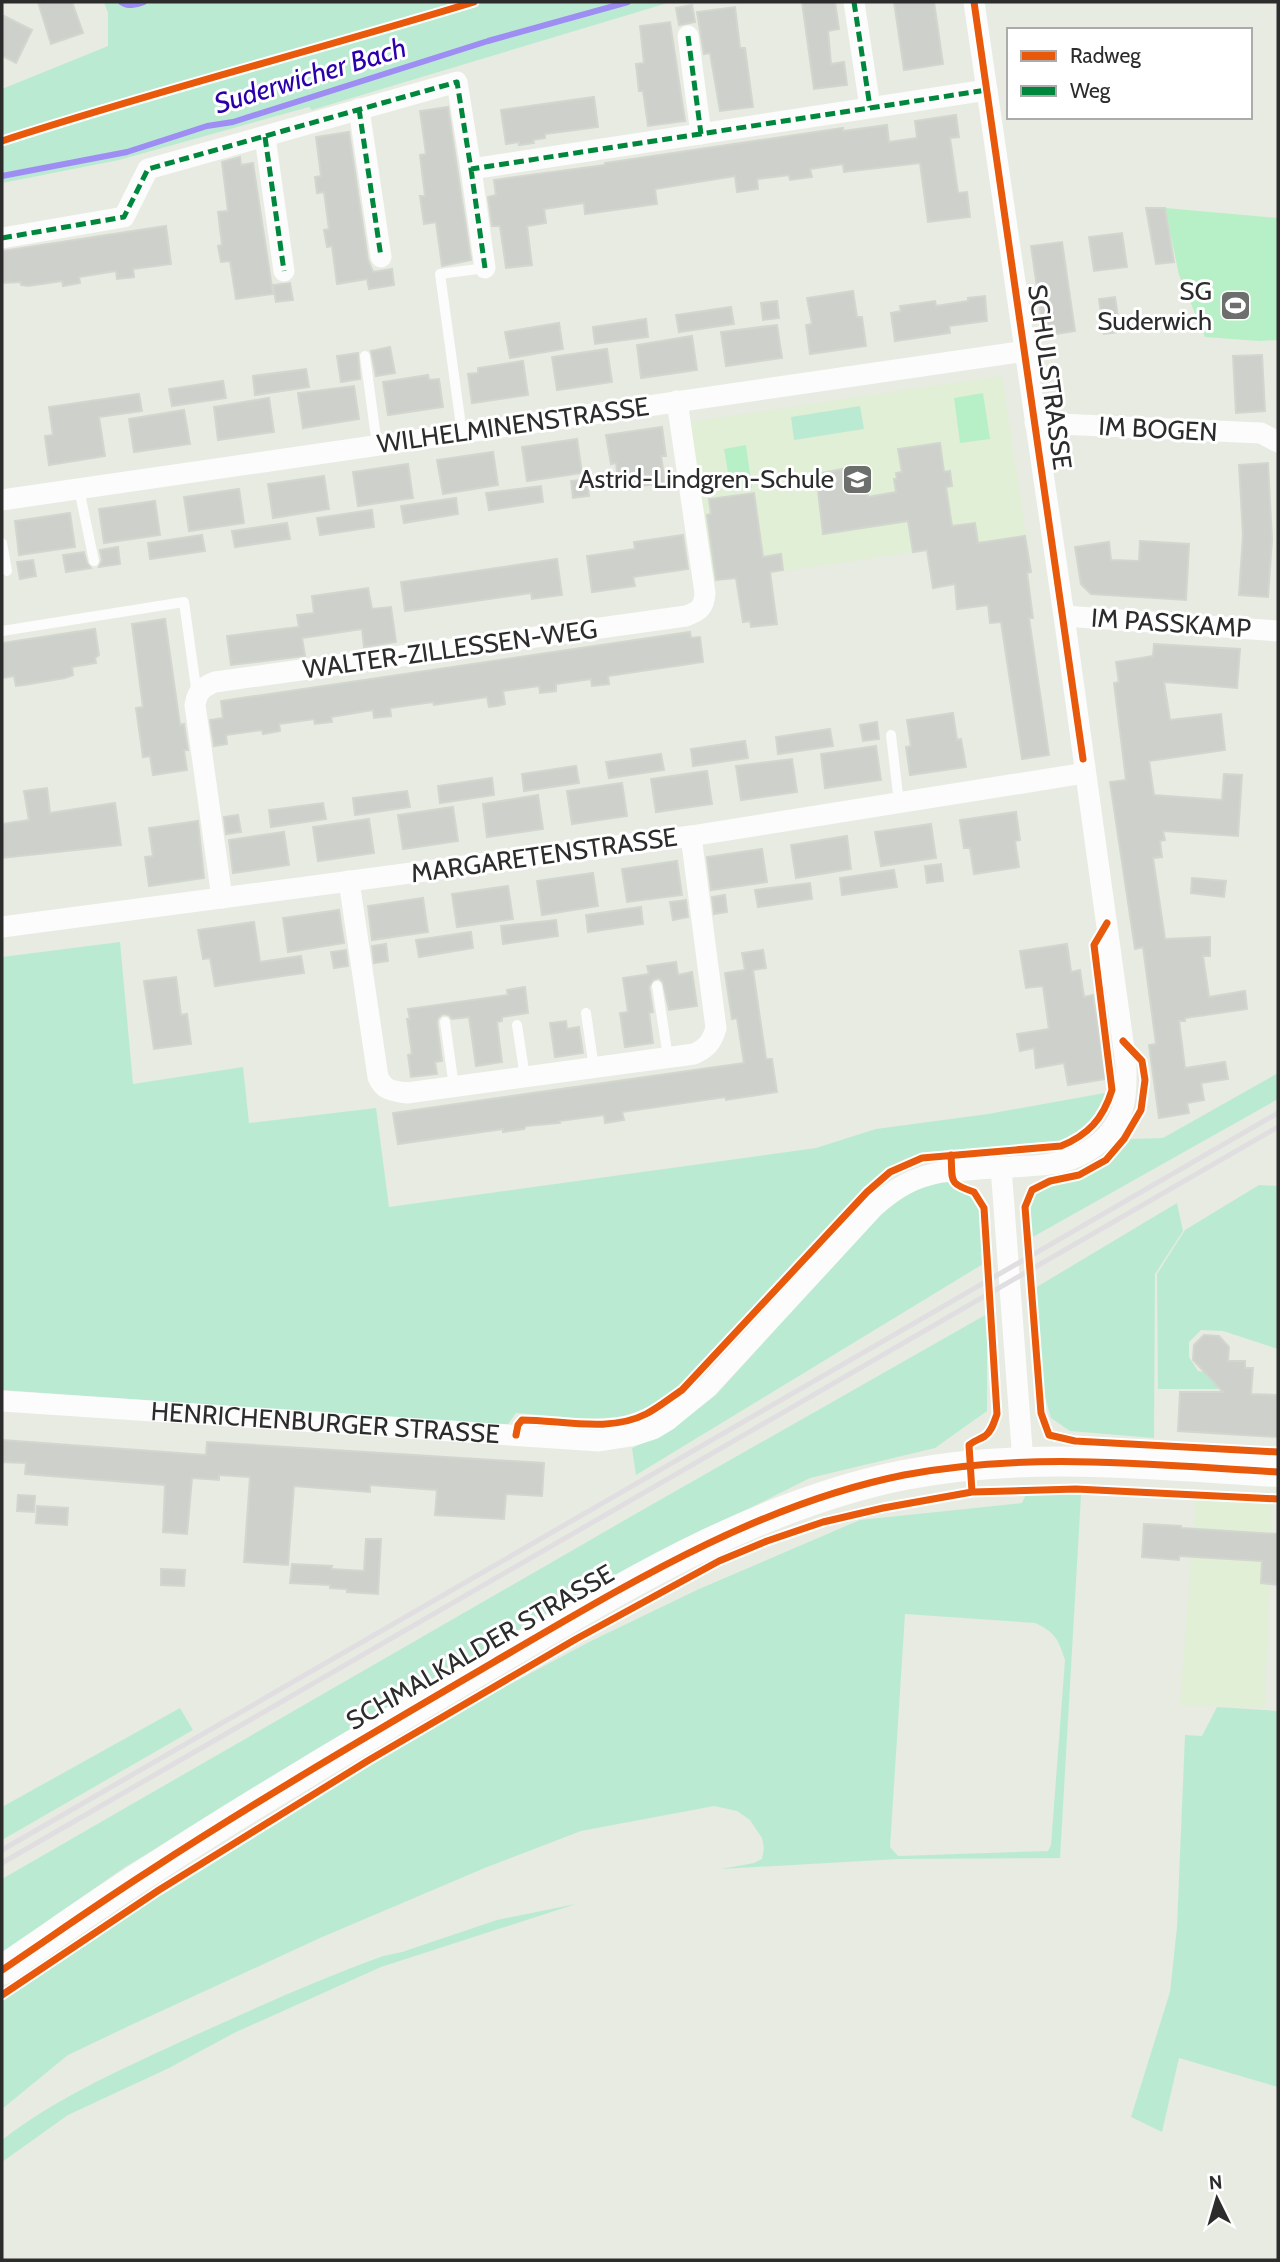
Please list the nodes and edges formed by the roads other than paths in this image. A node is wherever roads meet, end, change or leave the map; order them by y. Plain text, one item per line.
1 (854, 2) edge
2 (974, 2) edge
3 (688, 37) dead end
4 (986, 90) junction
5 (870, 107) junction
6 (359, 109) junction
7 (701, 134) junction
8 (265, 137) junction
9 (471, 169) junction
10 (2, 238) edge
11 (382, 257) dead end
12 (485, 268) joint
13 (284, 271) dead end
14 (1025, 351) junction
15 (365, 356) dead end
16 (677, 401) junction
17 (1035, 423) junction
18 (462, 433) junction
19 (1278, 442) edge
20 (377, 445) junction
21 (79, 489) junction
22 (2, 500) edge
23 (2, 543) edge
24 (94, 561) dead end
25 (7, 571) dead end
26 (1064, 616) junction
27 (2, 631) edge
28 (1278, 631) edge
29 (197, 695) junction
30 (891, 735) dead end
31 (1085, 773) junction
32 (899, 803) junction
33 (691, 836) junction
34 (349, 881) junction
35 (222, 898) junction
36 (2, 927) edge
37 (657, 986) dead end
38 (586, 1013) dead end
39 (445, 1022) dead end
40 (517, 1025) dead end
41 (668, 1057) junction
42 (594, 1068) junction
43 (524, 1077) junction
44 (453, 1087) junction
45 (1001, 1167) junction
46 (2, 1401) edge
47 (1023, 1462) junction
48 (1278, 1472) edge
49 (2, 1970) edge

1 - 5 street
2 - 4 street, SCHULSTRASSE
3 - 7 street
4 - 5 street
4 - 14 street, SCHULSTRASSE
5 - 7 street
6 - 8 street
6 - 9 street
6 - 11 street
7 - 9 street
8 - 10 street
8 - 13 street
9 - 12 street
12 - 18 lane
14 - 16 street, WILHELMINENSTRASSE
14 - 17 street, SCHULSTRASSE
15 - 20 lane
16 - 18 street, WILHELMINENSTRASSE
16 - 29 street, WALTER-ZILLESSEN-WEG
17 - 19 street, IM BOGEN
17 - 26 street, SCHULSTRASSE
18 - 20 street, WILHELMINENSTRASSE
20 - 21 street, WILHELMINENSTRASSE
21 - 22 street, WILHELMINENSTRASSE
21 - 24 lane
23 - 25 lane
26 - 28 street, IM PASSKAMP
26 - 31 street, SCHULSTRASSE
27 - 29 lane
29 - 35 street
30 - 32 lane
31 - 32 street, MARGARETENSTRASSE
31 - 45 street, SCHULSTRASSE
32 - 33 street, MARGARETENSTRASSE
33 - 34 street, MARGARETENSTRASSE
33 - 41 street
34 - 35 street, MARGARETENSTRASSE
34 - 44 street
35 - 36 street, MARGARETENSTRASSE
37 - 41 lane
38 - 42 lane
39 - 44 lane
40 - 43 lane
41 - 42 street
42 - 43 street
43 - 44 street
45 - 46 street, HENRICHENBURGER STRASSE
45 - 47 street
47 - 48 main road
47 - 49 main road, SCHMALKALDER STRASSE

